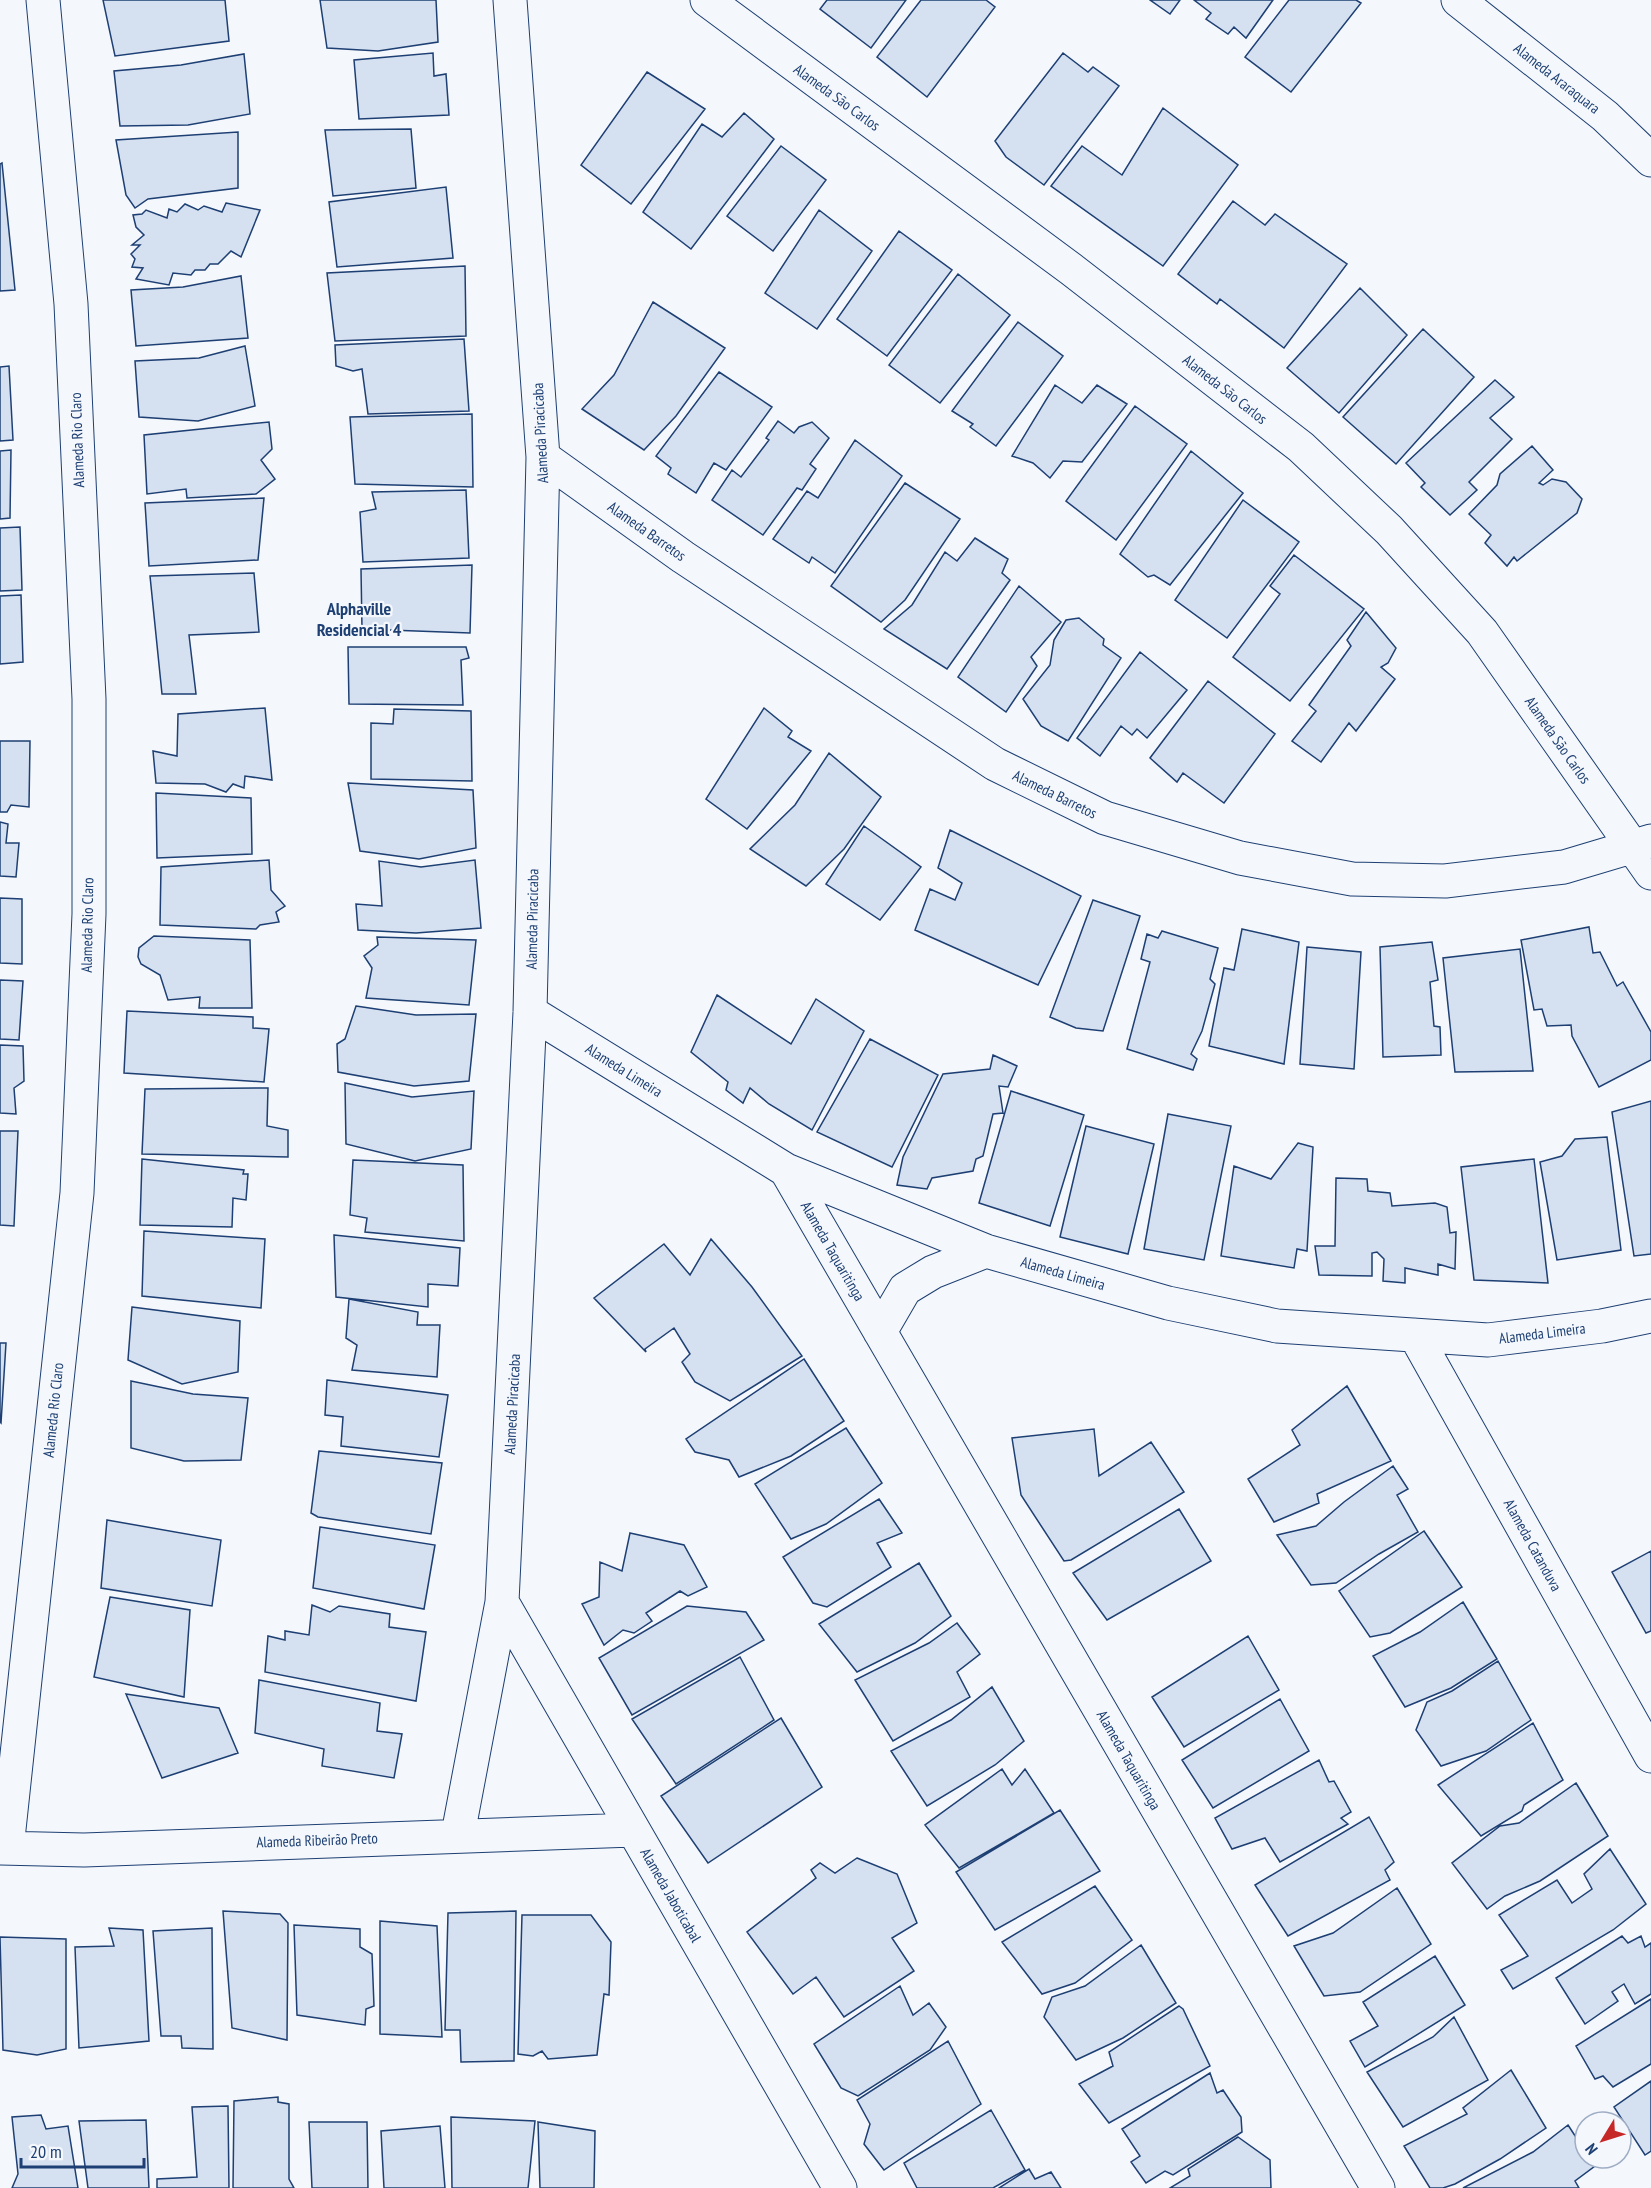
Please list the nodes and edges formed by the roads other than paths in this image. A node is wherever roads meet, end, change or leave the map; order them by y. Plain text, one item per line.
1 (43, 0) edge
2 (510, 0) edge
3 (707, 0) edge
4 (1458, 0) edge
5 (1651, 160) edge
6 (543, 457) junction
7 (1642, 843) edge
8 (1651, 873) edge
9 (530, 1012) junction
10 (786, 1170) junction
11 (986, 1251) junction
12 (1651, 1316) edge
13 (880, 1332) junction
14 (1415, 1335) junction
15 (502, 1602) junction
16 (1651, 1756) edge
17 (633, 1830) junction
18 (458, 1834) junction
19 (4, 1848) edge
20 (840, 2188) edge
21 (1378, 2188) edge

1 - 19 street, Alameda Rio Claro
2 - 6 street, Alameda Piracicaba
3 - 7 street, Alameda São Carlos
4 - 5 street, Alameda Araraquara
6 - 7 street, Alameda Barretos
6 - 9 street, Alameda Piracicaba
7 - 8 street, Alameda São Carlos
9 - 10 street, Alameda Limeira
9 - 15 street, Alameda Piracicaba
10 - 11 street, Alameda Limeira
10 - 13 street, Alameda Taquaritinga
11 - 13 street
11 - 14 street, Alameda Limeira
12 - 14 street, Alameda Limeira
13 - 21 street, Alameda Taquaritinga
14 - 16 street, Alameda Catanduva
15 - 17 street, Alameda Jaboticabal
15 - 18 street, Alameda Piracicaba
17 - 18 street, Alameda Ribeirão Preto
17 - 20 street, Alameda Jaboticabal
18 - 19 street, Alameda Ribeirão Preto

